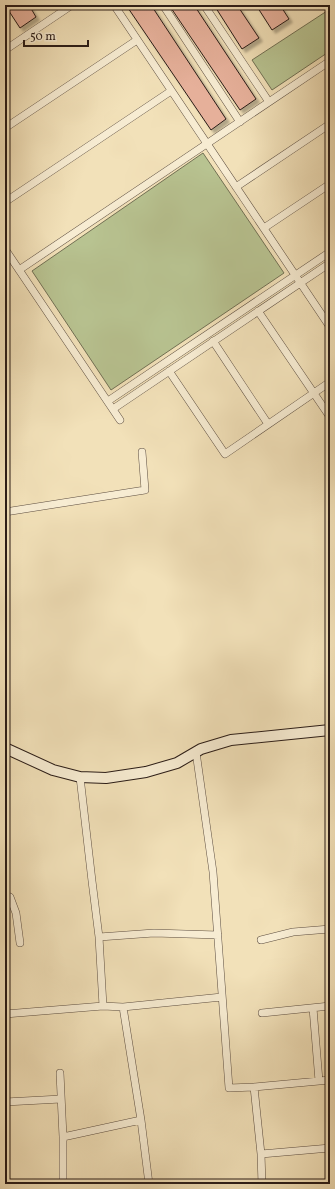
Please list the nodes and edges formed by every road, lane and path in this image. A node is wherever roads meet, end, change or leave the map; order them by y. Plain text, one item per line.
1 (72, 5) edge
2 (114, 5) edge
3 (163, 5) edge
4 (204, 5) edge
5 (137, 40) junction
6 (5, 50) edge
7 (330, 61) edge
8 (171, 91) junction
9 (269, 102) junction
10 (240, 122) junction
11 (330, 124) edge
12 (5, 128) edge
13 (207, 144) junction
14 (330, 184) edge
15 (236, 187) junction
16 (5, 202) edge
17 (264, 228) junction
18 (5, 249) edge
19 (330, 252) edge
20 (330, 263) edge
21 (19, 270) junction
22 (295, 275) junction
23 (300, 283) junction
24 (258, 311) junction
25 (330, 327) edge
26 (213, 342) junction
27 (170, 371) junction
28 (330, 382) edge
29 (314, 393) junction
30 (108, 401) junction
31 (113, 409) junction
32 (330, 417) edge
33 (120, 420) dead end
34 (268, 424) junction
35 (142, 452) dead end
36 (5, 512) edge
37 (330, 730) edge
38 (5, 748) edge
39 (196, 752) junction
40 (80, 777) junction
41 (5, 895) edge
42 (330, 929) edge
43 (218, 935) junction
44 (99, 937) junction
45 (261, 940) dead end
46 (20, 943) dead end
47 (222, 997) junction
48 (103, 1006) junction
49 (330, 1006) edge
50 (123, 1007) junction
51 (314, 1008) junction
52 (262, 1012) dead end
53 (5, 1014) edge
54 (60, 1073) dead end
55 (330, 1080) edge
56 (319, 1081) junction
57 (254, 1087) junction
58 (61, 1099) junction
59 (5, 1102) edge
60 (141, 1120) junction
61 (63, 1137) junction
62 (330, 1148) edge
63 (260, 1154) junction
64 (62, 1184) edge
65 (149, 1184) edge
66 (262, 1184) edge

1 - 6 street
2 - 5 street
3 - 10 street
4 - 9 street
5 - 8 street
5 - 12 street
7 - 9 street
8 - 13 street
8 - 16 street
9 - 10 street
10 - 13 street
11 - 15 street
13 - 15 street
13 - 21 street
14 - 17 street
15 - 17 street
17 - 22 street
18 - 21 street
19 - 22 street
20 - 23 street
21 - 30 street
22 - 23 street
22 - 30 street
23 - 24 street
23 - 25 street
24 - 26 street
24 - 29 street
26 - 27 street
26 - 34 street
27 - 31 street
27 - 34 street
28 - 29 street
29 - 32 street
29 - 34 street
30 - 31 street
31 - 33 street
35 - 36 street
37 - 39 street
38 - 40 street
39 - 40 street
39 - 43 street
40 - 44 street
41 - 46 street
42 - 45 street
43 - 44 street
43 - 47 street
44 - 48 street
47 - 50 street
47 - 57 street
48 - 50 street
48 - 53 street
49 - 51 street
50 - 60 street
51 - 52 street
51 - 56 street
54 - 58 street
55 - 56 street
56 - 57 street
57 - 63 street
58 - 59 street
58 - 61 street
60 - 61 street
60 - 65 street
61 - 64 street
62 - 63 street
63 - 66 street

